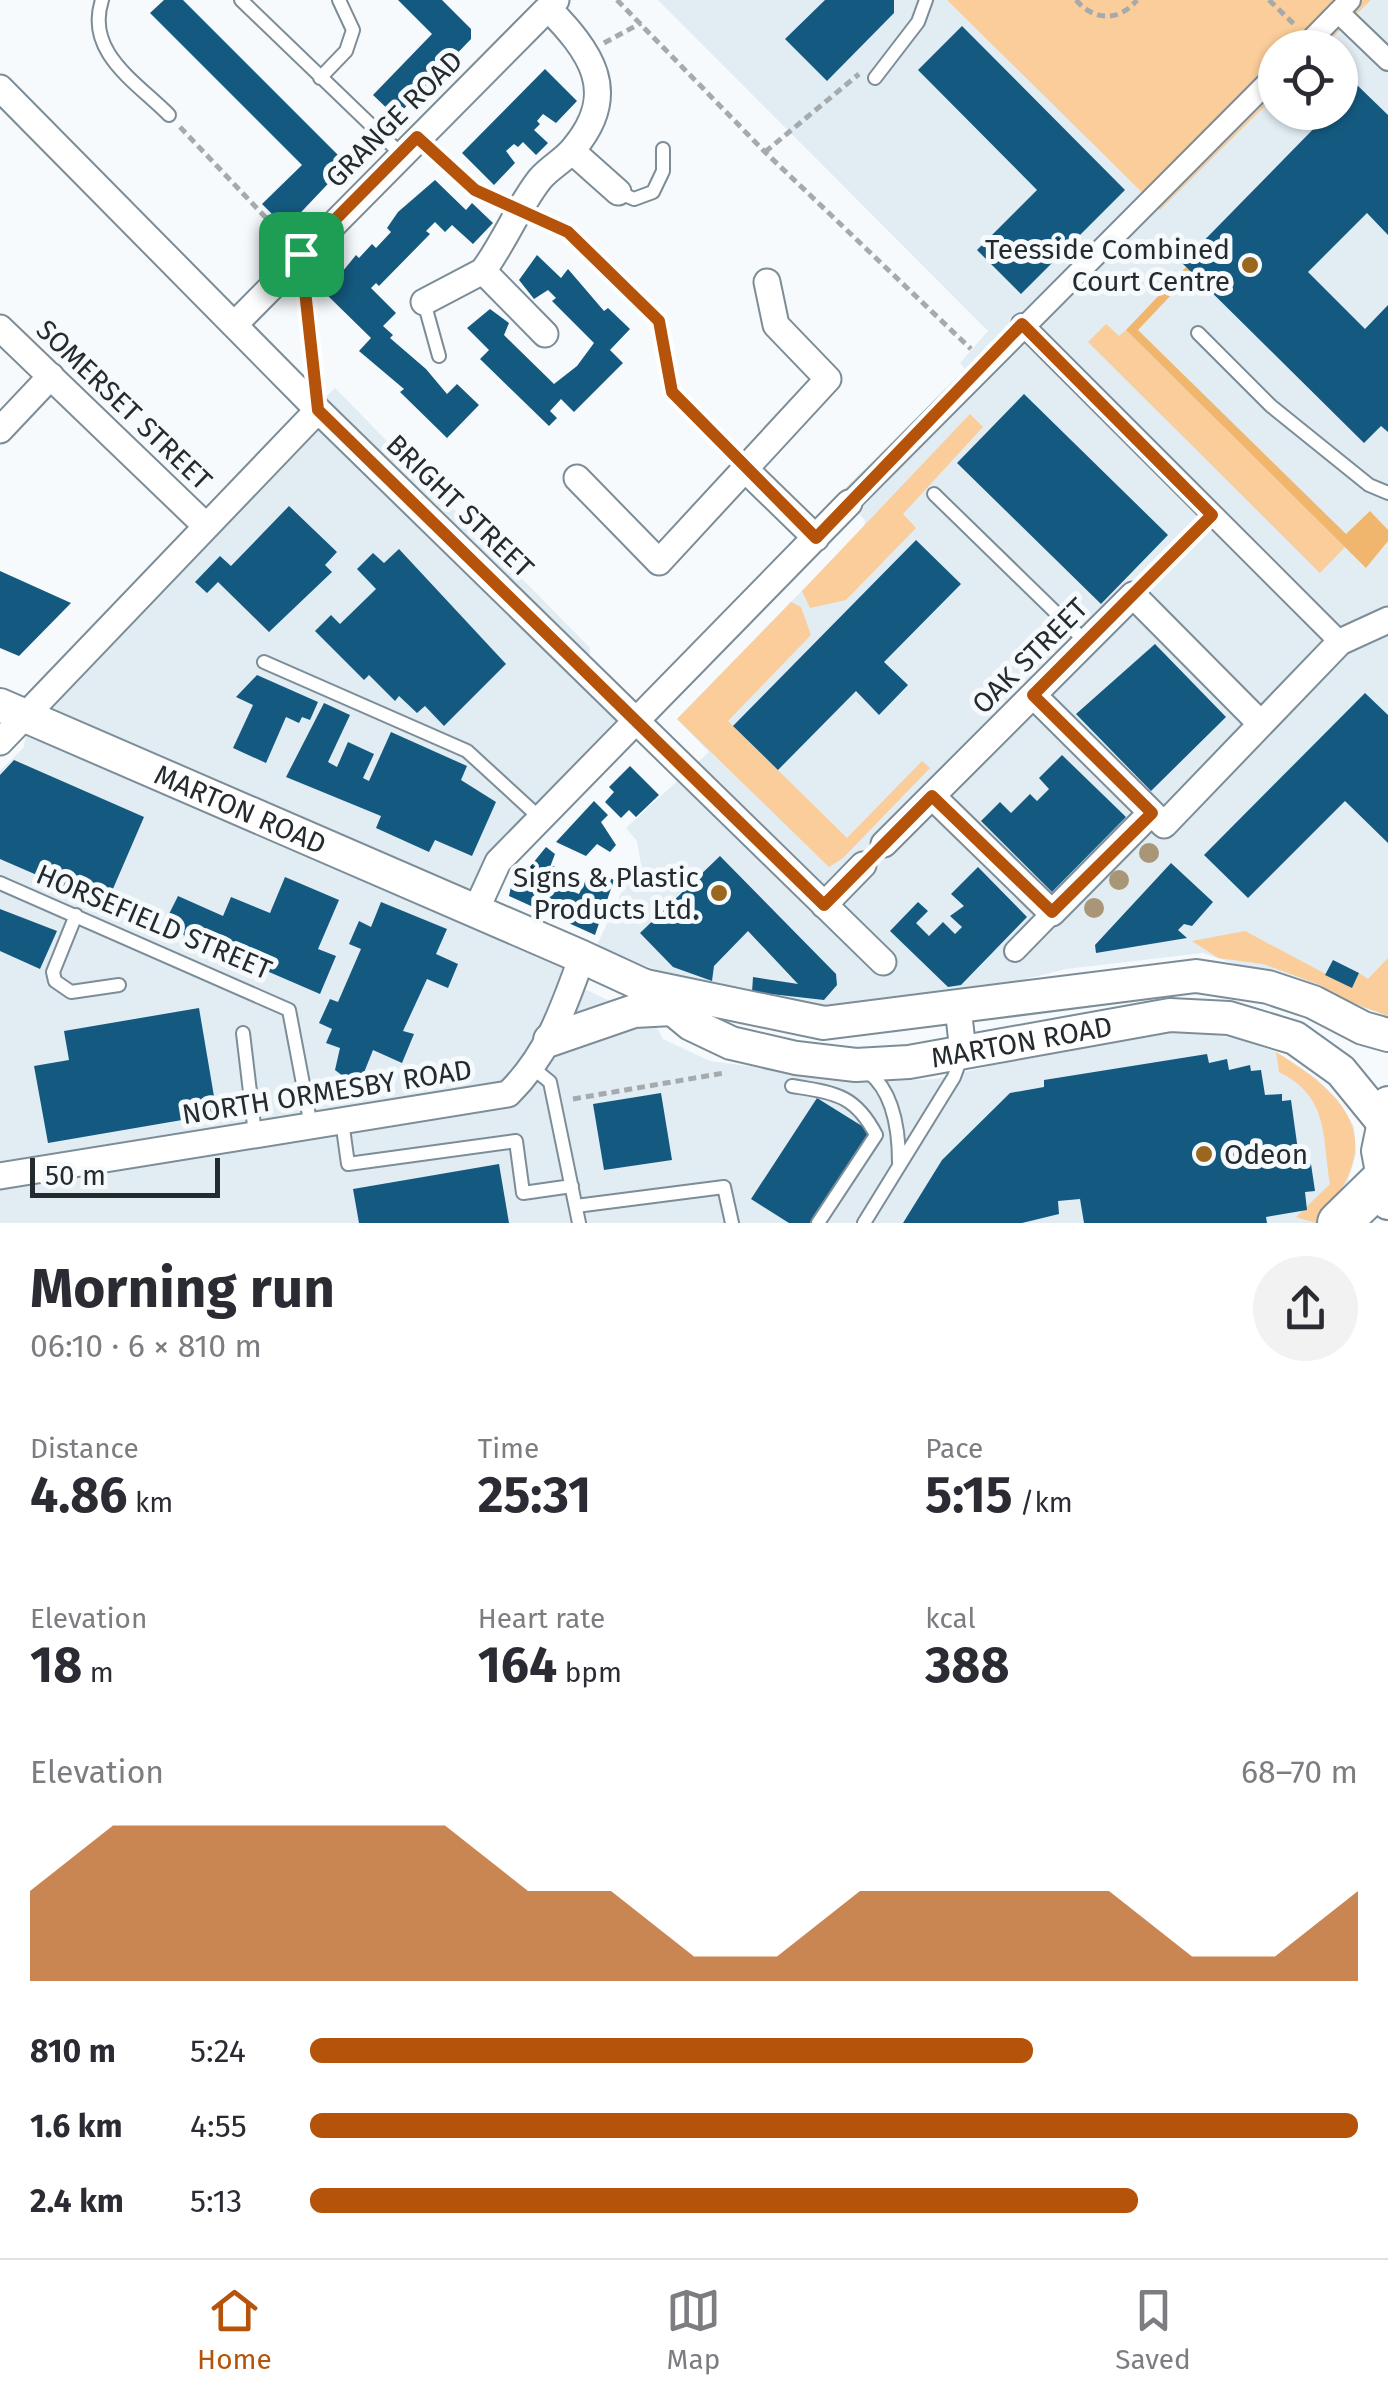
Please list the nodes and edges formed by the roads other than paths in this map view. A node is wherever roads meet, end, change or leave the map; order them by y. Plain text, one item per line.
1 (102, 0) edge
2 (240, 0) edge
3 (340, 0) edge
4 (926, 0) edge
5 (552, 4) edge
6 (1344, 6) edge
7 (1320, 30) edge
8 (1388, 60) edge
9 (870, 74) road end
10 (320, 78) junction
11 (0, 88) edge
12 (1258, 92) edge
13 (168, 115) road end
14 (409, 145) junction
15 (663, 149) dead end
16 (572, 151) junction
17 (618, 192) joint
18 (483, 270) junction
19 (767, 282) dead end
20 (424, 302) joint
21 (235, 324) junction
22 (1022, 324) junction
23 (0, 328) edge
24 (1198, 333) dead end
25 (545, 334) dead end
26 (439, 356) dead end
27 (51, 376) junction
28 (318, 410) junction
29 (0, 430) edge
30 (746, 470) junction
31 (577, 478) dead end
32 (1388, 492) edge
33 (934, 494) dead end
34 (849, 503) joint
35 (206, 526) junction
36 (816, 538) junction
37 (1388, 620) edge
38 (1086, 642) junction
39 (1340, 642) junction
40 (264, 662) dead end
41 (1033, 695) junction
42 (13, 711) edge
43 (635, 720) junction
44 (1261, 724) junction
45 (0, 742) edge
46 (932, 796) junction
47 (540, 818) junction
48 (1158, 819) junction
49 (884, 844) joint
50 (864, 864) joint
51 (0, 883) edge
52 (824, 905) junction
53 (476, 910) junction
54 (1052, 912) junction
55 (76, 915) junction
56 (1015, 951) dead end
57 (582, 958) junction
58 (883, 962) dead end
59 (119, 985) dead end
60 (645, 986) junction
61 (958, 1007) junction
62 (672, 1008) junction
63 (243, 1034) dead end
64 (1388, 1034) edge
65 (963, 1052) junction
66 (542, 1054) junction
67 (856, 1065) junction
68 (792, 1086) dead end
69 (1385, 1112) edge
70 (342, 1121) junction
71 (311, 1126) junction
72 (256, 1134) junction
73 (899, 1165) junction
74 (0, 1176) edge
75 (572, 1186) junction
76 (1384, 1193) edge
77 (576, 1206) junction
78 (579, 1223) edge
79 (732, 1223) edge
80 (818, 1223) edge
81 (864, 1223) edge
82 (1339, 1223) edge

1 - 13 lane
2 - 10 lane
3 - 10 lane
4 - 9 lane
5 - 14 street, GRANGE ROAD
5 - 16 street
6 - 7 street
6 - 8 street
10 - 14 lane
11 - 21 street, BRIGHT STREET
12 - 22 street
14 - 21 street, GRANGE ROAD
15 - 17 lane
16 - 17 street
16 - 18 street
18 - 20 street
18 - 25 street
19 - 30 street
20 - 26 lane
21 - 28 street, BRIGHT STREET
22 - 34 street
22 - 39 street
23 - 27 street, SOMERSET STREET
24 - 32 lane
27 - 29 street
27 - 35 street, SOMERSET STREET
28 - 35 street
28 - 43 street, BRIGHT STREET
30 - 31 street
30 - 36 street
33 - 38 lane
34 - 36 street
35 - 42 street
36 - 43 street
37 - 39 street
38 - 41 street, OAK STREET
38 - 44 street, OAK STREET
39 - 44 street
40 - 47 lane
41 - 46 street, OAK STREET
41 - 48 street
42 - 45 street
42 - 53 street, MARTON ROAD
43 - 47 street
43 - 52 street, BRIGHT STREET
44 - 48 street
46 - 49 street, OAK STREET
46 - 54 street
47 - 53 street
48 - 54 street
49 - 50 street
50 - 52 street
51 - 55 lane, HORSEFIELD STREET
52 - 58 street, BRIGHT STREET
53 - 57 street, MARTON ROAD
54 - 56 street
55 - 59 lane
55 - 71 lane, HORSEFIELD STREET
57 - 60 street, MARTON ROAD
57 - 66 street
60 - 61 street, MARTON ROAD
60 - 62 street, MARTON ROAD
61 - 64 street, MARTON ROAD
61 - 65 street
62 - 66 street
62 - 67 street, MARTON ROAD
63 - 72 lane
65 - 67 street, MARTON ROAD
65 - 69 street, MARTON ROAD
65 - 73 lane
66 - 70 street, NORTH ORMESBY ROAD
66 - 75 lane
67 - 73 lane
68 - 80 lane
69 - 76 street
70 - 71 street, NORTH ORMESBY ROAD
70 - 75 lane
71 - 72 street, NORTH ORMESBY ROAD
72 - 74 street, NORTH ORMESBY ROAD
73 - 81 lane
75 - 77 lane
76 - 82 highway
77 - 78 lane
77 - 79 lane

